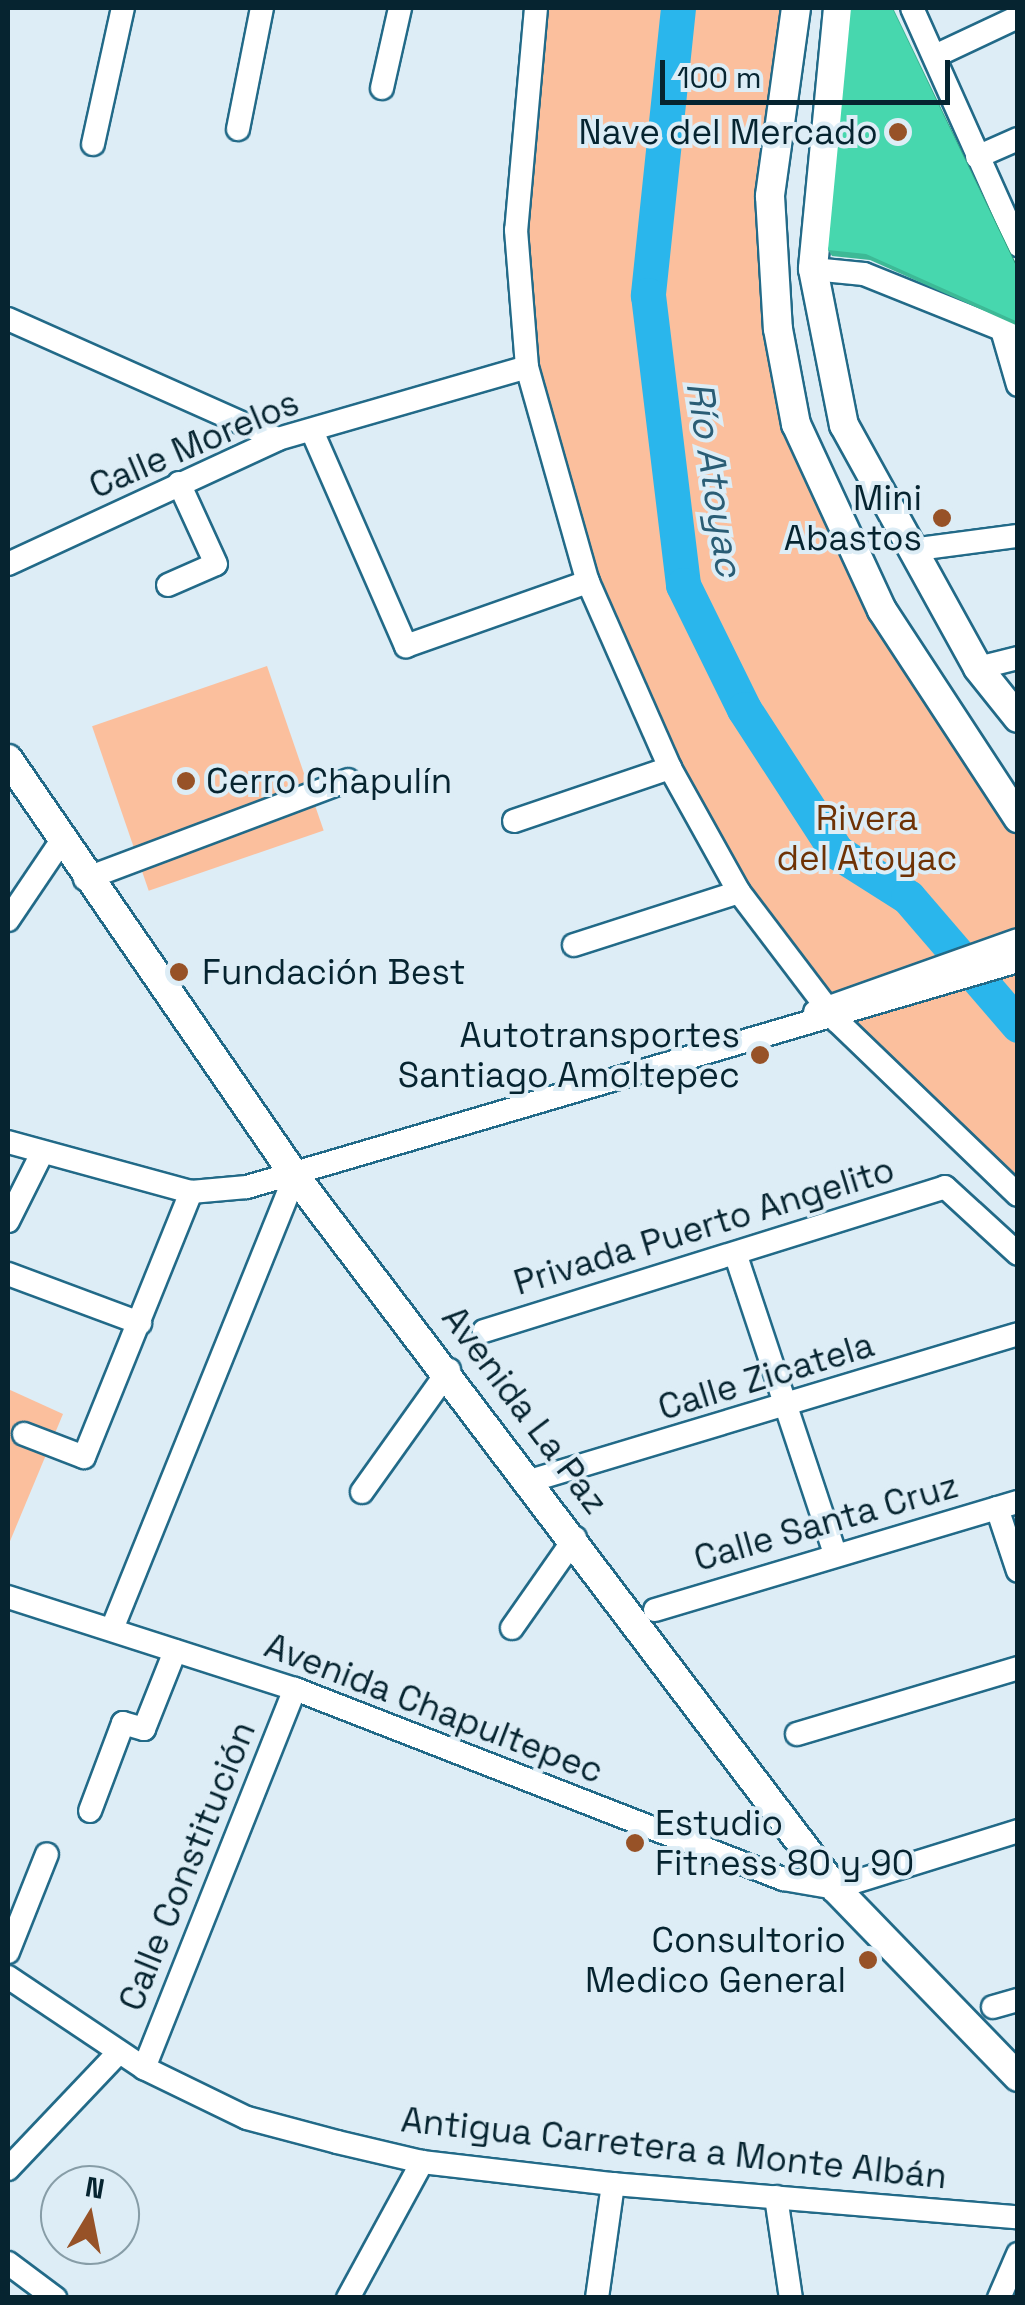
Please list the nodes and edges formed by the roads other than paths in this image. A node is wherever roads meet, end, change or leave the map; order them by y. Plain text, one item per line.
1 (123, 8) edge
2 (262, 8) edge
3 (400, 8) edge
4 (536, 8) edge
5 (796, 8) edge
6 (838, 8) edge
7 (912, 8) edge
8 (1018, 17) edge
9 (936, 56) junction
10 (384, 76) dead end
11 (238, 130) dead end
12 (1018, 139) edge
13 (93, 144) dead end
14 (977, 156) junction
15 (1018, 244) edge
16 (814, 269) junction
17 (8, 318) edge
18 (1010, 333) edge
19 (527, 367) junction
20 (1018, 385) edge
21 (312, 430) junction
22 (278, 439) junction
23 (178, 483) junction
24 (1018, 536) edge
25 (911, 550) junction
26 (8, 564) edge
27 (588, 582) junction
28 (168, 585) dead end
29 (1018, 658) edge
30 (978, 668) junction
31 (1018, 718) edge
32 (8, 760) edge
33 (670, 768) junction
34 (348, 780) dead end
35 (1018, 818) edge
36 (514, 821) dead end
37 (60, 843) junction
38 (85, 879) junction
39 (19, 881) edge
40 (738, 892) junction
41 (8, 920) edge
42 (1018, 940) edge
43 (574, 945) dead end
44 (1018, 961) edge
45 (864, 1001) junction
46 (823, 1014) junction
47 (8, 1142) edge
48 (41, 1155) junction
49 (295, 1176) junction
50 (191, 1192) junction
51 (1018, 1195) edge
52 (8, 1221) edge
53 (1018, 1254) edge
54 (736, 1256) junction
55 (8, 1274) edge
56 (140, 1324) junction
57 (484, 1331) dead end
58 (1018, 1334) edge
59 (449, 1370) junction
60 (787, 1408) junction
61 (24, 1434) dead end
62 (533, 1480) junction
63 (362, 1492) dead end
64 (1007, 1505) edge
65 (575, 1538) junction
66 (834, 1551) junction
67 (1018, 1570) edge
68 (8, 1597) edge
69 (655, 1610) dead end
70 (512, 1628) dead end
71 (112, 1629) junction
72 (175, 1651) junction
73 (1018, 1668) edge
74 (295, 1690) junction
75 (797, 1734) dead end
76 (90, 1811) dead end
77 (1018, 1831) edge
78 (47, 1854) dead end
79 (835, 1888) junction
80 (8, 1952) edge
81 (8, 1977) edge
82 (1018, 2000) edge
83 (993, 2008) dead end
84 (119, 2052) junction
85 (144, 2068) junction
86 (1018, 2077) edge
87 (422, 2162) junction
88 (8, 2169) edge
89 (613, 2184) junction
90 (776, 2197) junction
91 (1018, 2217) edge
92 (1018, 2254) edge
93 (8, 2264) edge
94 (56, 2298) edge
95 (348, 2298) edge
96 (597, 2298) edge
97 (791, 2298) edge
98 (999, 2298) edge

1 - 13 street
2 - 11 street
3 - 10 street
4 - 19 street
5 - 35 main road
6 - 16 main road
7 - 9 street
8 - 9 street
9 - 14 street
12 - 14 street
14 - 15 street
16 - 18 street
16 - 25 main road
17 - 22 street
18 - 20 street
19 - 21 street, Calle Morelos
19 - 27 street
21 - 22 street, Calle Morelos
21 - 27 street
22 - 23 street, Calle Morelos
23 - 26 street, Calle Morelos
23 - 28 street
24 - 25 street
25 - 30 main road
27 - 33 street
29 - 30 street
30 - 31 main road
32 - 37 main road, Avenida La Paz
33 - 36 street
33 - 40 street
34 - 38 street
37 - 38 main road, Avenida La Paz
37 - 39 street
38 - 49 main road, Avenida La Paz
39 - 41 street
40 - 43 street
40 - 46 street
42 - 45 street
44 - 45 street
45 - 46 street
46 - 49 street
46 - 51 street
47 - 48 street
48 - 50 street
48 - 52 street
49 - 50 street
49 - 59 main road, Avenida La Paz
49 - 71 street
50 - 56 street
53 - 54 street, Privada Puerto Angelito
54 - 57 street, Privada Puerto Angelito
54 - 60 street
55 - 56 street
56 - 61 street
58 - 60 street, Calle Zicatela
59 - 62 main road, Avenida La Paz
59 - 63 street
60 - 62 street, Calle Zicatela
60 - 66 street
62 - 65 main road, Avenida La Paz
64 - 66 street, Calle Santa Cruz
64 - 67 street
65 - 70 street
65 - 79 main road, Avenida La Paz
66 - 69 street, Calle Santa Cruz
68 - 71 street, Avenida Chapultepec
71 - 72 street, Avenida Chapultepec
72 - 74 street, Avenida Chapultepec
72 - 76 street
73 - 75 street
74 - 79 street, Avenida Chapultepec
74 - 85 street, Calle Constitución
77 - 79 street
78 - 80 street
79 - 86 main road, Avenida La Paz
81 - 84 street, Antigua Carretera a Monte Albán
82 - 83 street
84 - 85 street, Antigua Carretera a Monte Albán
84 - 88 street
85 - 87 street, Antigua Carretera a Monte Albán
87 - 89 street, Antigua Carretera a Monte Albán
87 - 95 street
89 - 90 street, Antigua Carretera a Monte Albán
89 - 96 street
90 - 91 street, Antigua Carretera a Monte Albán
90 - 97 street
92 - 98 street
93 - 94 street

